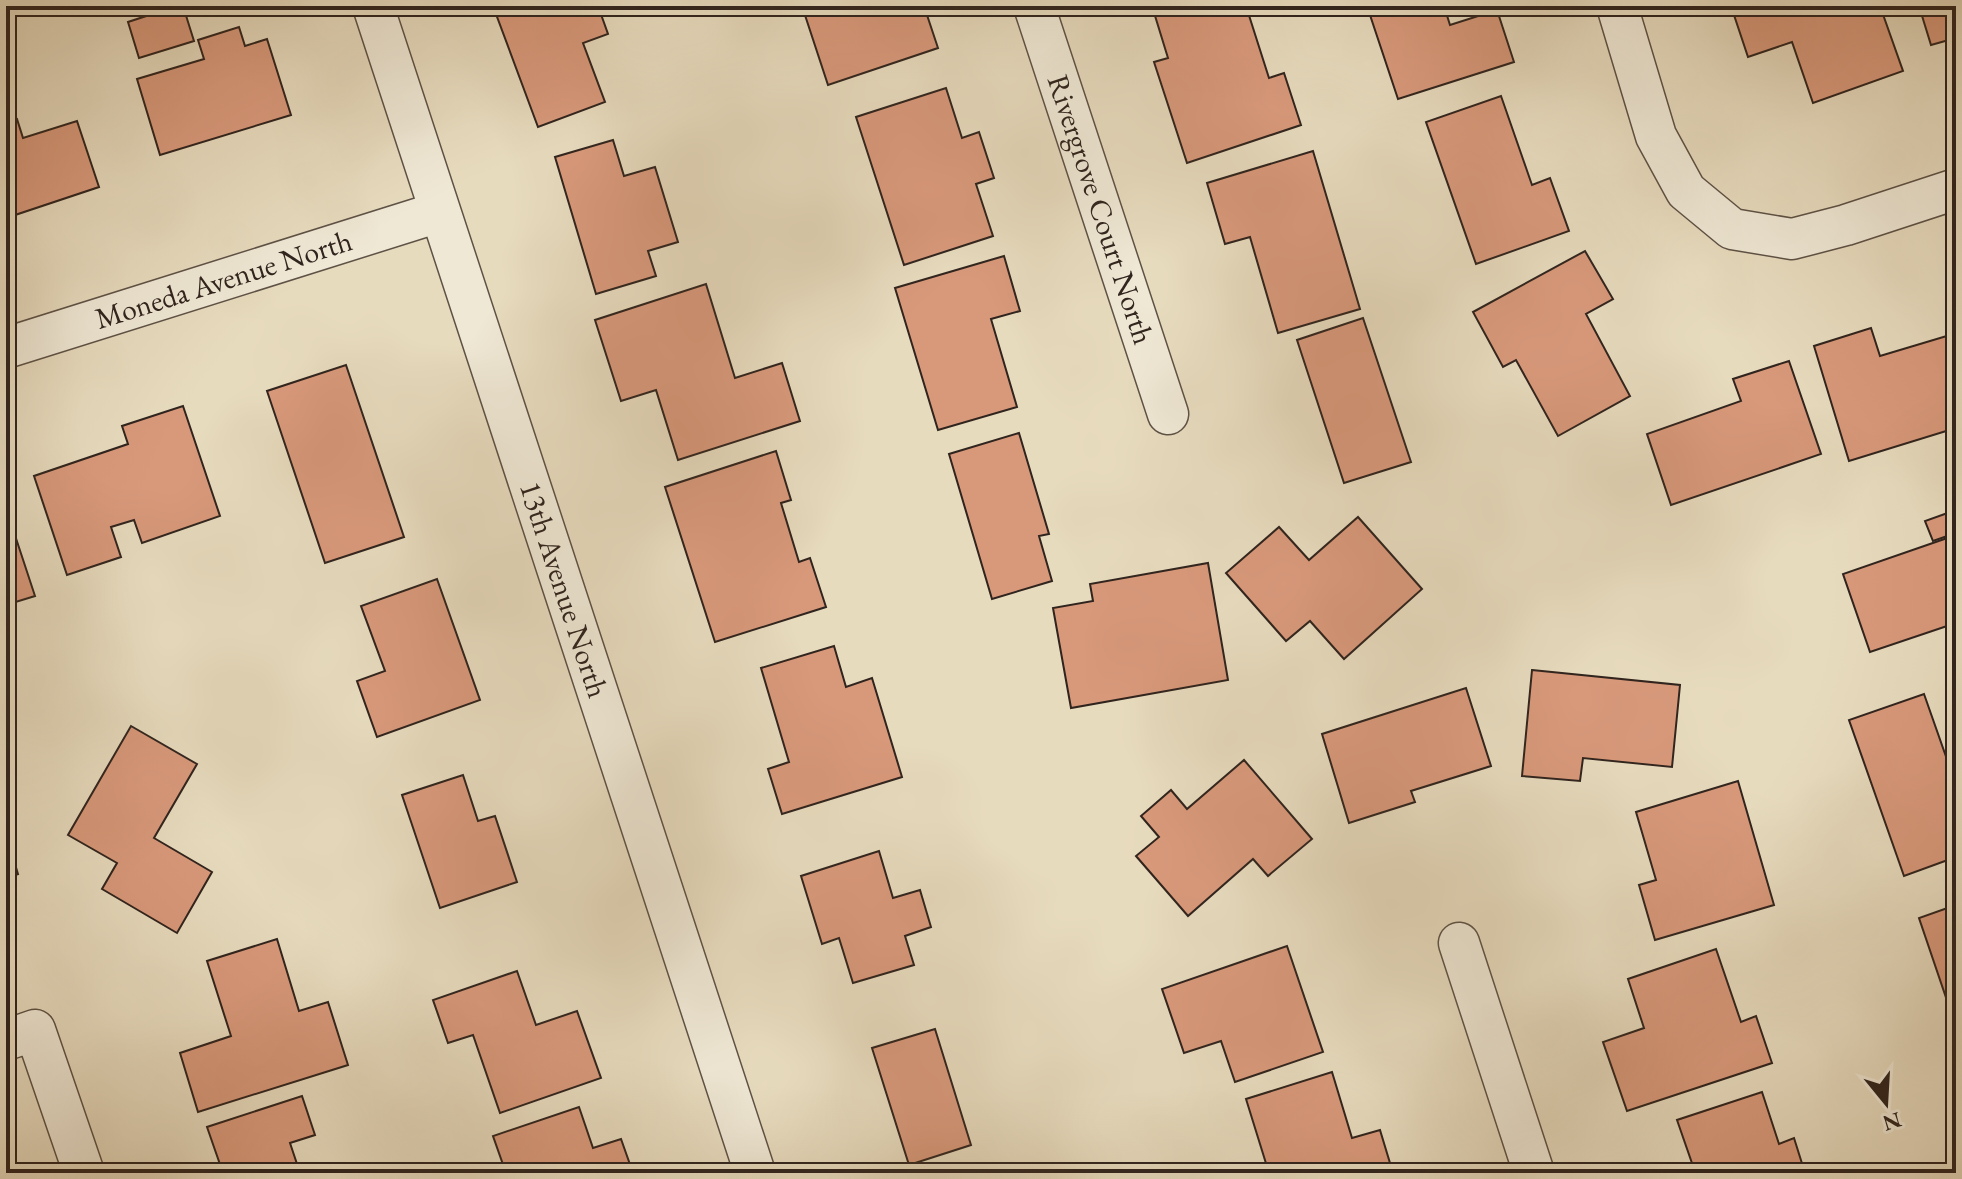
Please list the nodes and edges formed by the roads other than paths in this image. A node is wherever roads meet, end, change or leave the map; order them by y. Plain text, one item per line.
1 (373, 6) edge
2 (1034, 6) edge
3 (1617, 6) edge
4 (1956, 189) edge
5 (439, 212) junction
6 (6, 348) edge
7 (1168, 414) dead end
8 (1459, 943) dead end
9 (21, 1035) edge
10 (84, 1173) edge
11 (755, 1173) edge
12 (1534, 1173) edge

1 - 5 street, 13th Avenue North
2 - 7 street, Rivergrove Court North
3 - 4 street
5 - 6 street, Moneda Avenue North
5 - 11 street, 13th Avenue North
8 - 12 street
9 - 10 street

